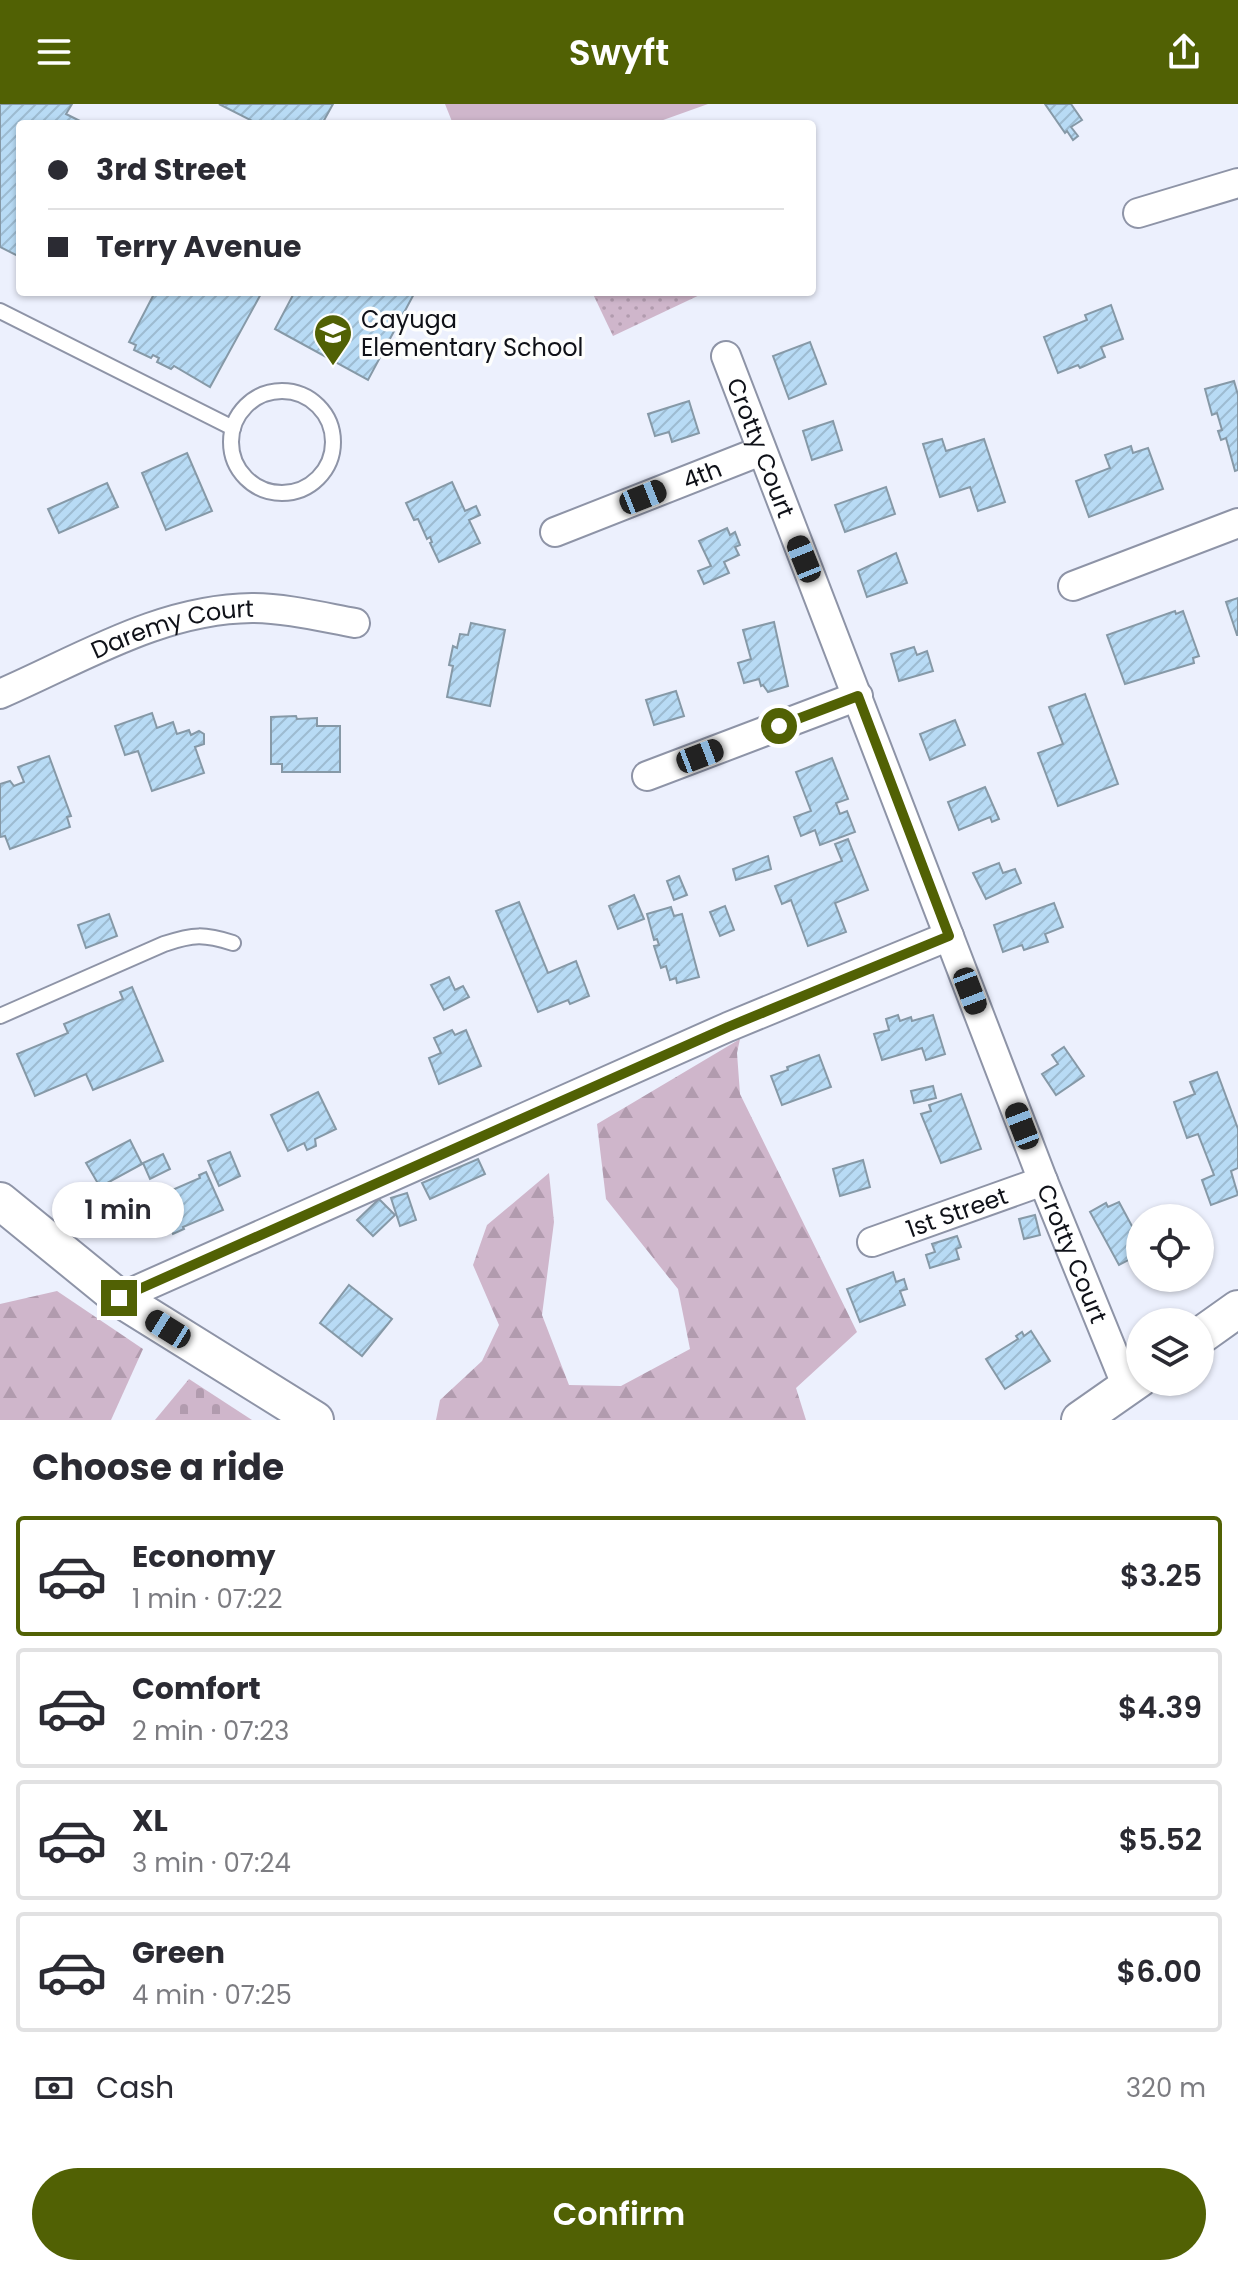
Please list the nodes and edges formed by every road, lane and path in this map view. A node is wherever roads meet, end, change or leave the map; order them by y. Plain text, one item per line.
1 (1238, 183) edge
2 (1138, 213) dead end
3 (0, 311) edge
4 (726, 356) dead end
5 (233, 428) junction
6 (761, 451) junction
7 (1238, 523) edge
8 (555, 532) dead end
9 (1073, 586) dead end
10 (355, 623) dead end
11 (0, 694) edge
12 (858, 696) junction
13 (647, 776) dead end
14 (949, 936) junction
15 (233, 943) dead end
16 (0, 1016) edge
17 (1043, 1181) junction
18 (0, 1201) edge
19 (872, 1242) dead end
20 (119, 1298) junction
21 (1238, 1309) edge
22 (1214, 1326) edge
23 (1126, 1365) edge
24 (1126, 1388) edge
25 (315, 1420) edge
26 (1080, 1420) edge

1 - 2 street
3 - 5 lane
4 - 6 street, Crotty Court
5 - 5 lane
6 - 8 street, 4th
6 - 12 street, Crotty Court
7 - 9 street
10 - 11 street, Daremy Court
12 - 13 street
12 - 14 street, Crotty Court
14 - 17 street, Crotty Court
14 - 20 street
15 - 16 lane
17 - 19 street, 1st Street
17 - 23 street, Crotty Court
18 - 20 street
20 - 25 street
21 - 22 street
24 - 26 street

